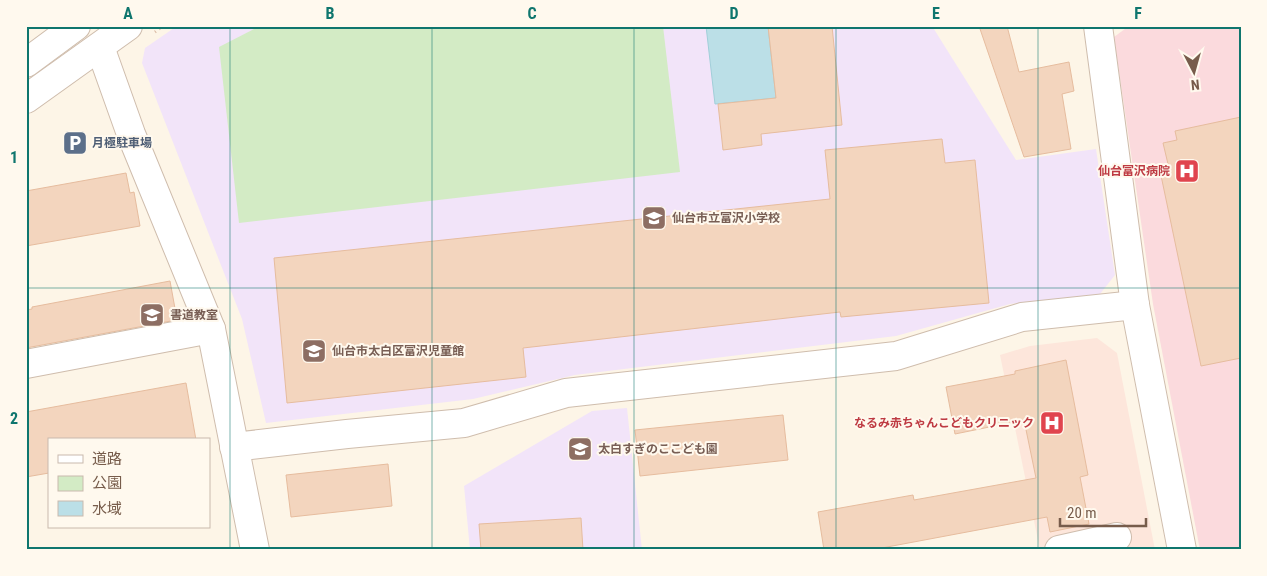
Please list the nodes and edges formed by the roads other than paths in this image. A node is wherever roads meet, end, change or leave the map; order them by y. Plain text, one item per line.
1 (76, 26) edge
2 (128, 26) edge
3 (1098, 26) edge
4 (100, 47) junction
5 (26, 63) edge
6 (26, 99) edge
7 (1135, 305) junction
8 (211, 329) junction
9 (26, 364) edge
10 (234, 447) junction
11 (1117, 537) dead end
12 (255, 550) edge
13 (1059, 550) edge
14 (1182, 550) edge

1 - 5 street
2 - 4 street
3 - 7 street
4 - 6 street
4 - 8 street
7 - 10 street
7 - 14 street
8 - 9 street
8 - 10 street
10 - 12 street
11 - 13 street

